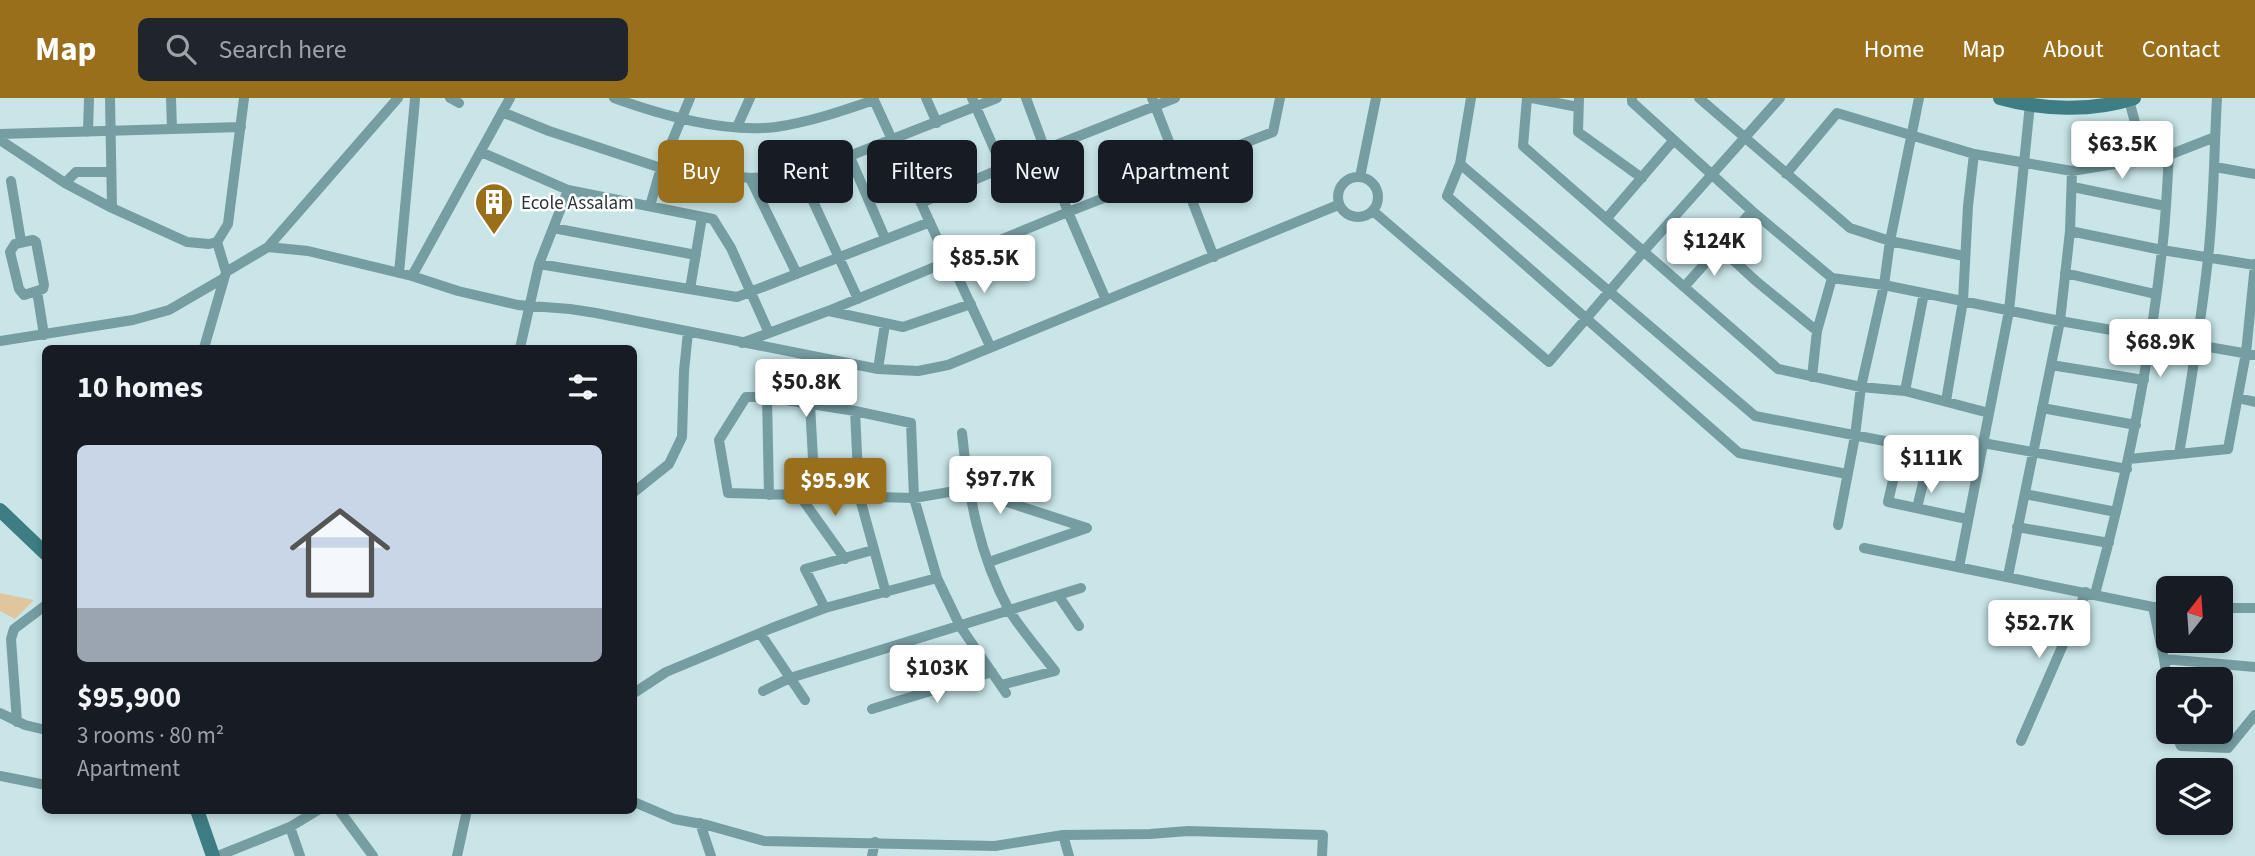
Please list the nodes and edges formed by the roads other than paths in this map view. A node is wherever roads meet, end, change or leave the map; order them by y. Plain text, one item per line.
1 (171, 98) edge
2 (244, 98) edge
3 (398, 98) edge
4 (415, 98) edge
5 (510, 98) edge
6 (614, 98) edge
7 (690, 98) edge
8 (750, 98) edge
9 (926, 98) edge
10 (997, 98) edge
11 (1026, 98) edge
12 (1175, 98) edge
13 (1280, 98) edge
14 (1376, 98) edge
15 (1471, 98) edge
16 (1527, 98) edge
17 (1532, 98) edge
18 (1632, 98) edge
19 (1699, 98) edge
20 (1780, 98) edge
21 (1919, 98) edge
22 (2000, 98) edge
23 (2217, 98) edge
24 (110, 99) edge
25 (874, 99) edge
26 (2132, 99) edge
27 (89, 100) edge
28 (631, 101) edge
29 (1153, 102) edge
30 (1578, 102) edge
31 (2025, 102) edge
32 (2076, 102) edge
33 (974, 103) edge
34 (502, 112) junction
35 (680, 117) junction
36 (937, 123) junction
37 (241, 127) junction
38 (737, 127) junction
39 (172, 129) junction
40 (110, 131) junction
41 (88, 132) junction
42 (0, 134) edge
43 (1912, 134) junction
44 (2215, 137) junction
45 (1745, 138) junction
46 (891, 139) junction
47 (0, 140) edge
48 (671, 140) edge
49 (1042, 140) edge
50 (1066, 140) edge
51 (1168, 140) edge
52 (1252, 140) edge
53 (1673, 141) junction
54 (991, 142) edge
55 (481, 152) junction
56 (853, 154) edge
57 (1975, 154) junction
58 (2169, 155) junction
59 (2145, 160) junction
60 (2024, 163) junction
61 (1460, 164) junction
62 (853, 165) edge
63 (658, 167) edge
64 (2215, 167) junction
65 (2072, 171) junction
66 (111, 172) junction
67 (1786, 174) junction
68 (2255, 174) edge
69 (1713, 176) junction
70 (744, 177) edge
71 (1360, 177) junction
72 (658, 178) edge
73 (750, 178) junction
74 (758, 178) edge
75 (1642, 178) junction
76 (11, 181) dead end
77 (65, 183) junction
78 (2073, 187) junction
79 (568, 190) junction
80 (1098, 200) edge
81 (814, 203) edge
82 (921, 203) edge
83 (1065, 203) edge
84 (1193, 203) edge
85 (1338, 205) junction
86 (650, 206) junction
87 (2165, 206) junction
88 (113, 208) junction
89 (1373, 211) junction
90 (1752, 211) junction
91 (1068, 212) junction
92 (702, 217) junction
93 (1607, 218) junction
94 (930, 222) junction
95 (553, 228) junction
96 (2070, 231) junction
97 (885, 238) junction
98 (1890, 241) junction
99 (21, 242) junction
100 (217, 242) junction
101 (268, 247) junction
102 (1720, 248) junction
103 (2162, 250) junction
104 (1643, 252) junction
105 (696, 255) junction
106 (1964, 256) junction
107 (1214, 257) junction
108 (2208, 257) junction
109 (839, 258) junction
110 (948, 262) junction
111 (539, 264) junction
112 (2255, 264) edge
113 (399, 273) junction
114 (2065, 273) junction
115 (797, 274) junction
116 (225, 275) junction
117 (412, 276) junction
118 (1832, 278) junction
119 (1884, 285) junction
120 (1684, 287) junction
121 (690, 289) junction
122 (37, 291) junction
123 (1610, 292) junction
124 (751, 293) junction
125 (1924, 293) junction
126 (2155, 294) junction
127 (858, 299) junction
128 (1106, 300) junction
129 (1964, 301) junction
130 (971, 304) junction
131 (528, 306) junction
132 (828, 311) junction
133 (2009, 311) junction
134 (2253, 313) edge
135 (1586, 319) junction
136 (2060, 321) junction
137 (885, 324) junction
138 (1817, 331) junction
139 (688, 332) junction
140 (769, 333) junction
141 (44, 335) junction
142 (2150, 337) junction
143 (0, 341) edge
144 (740, 344) junction
145 (205, 345) edge
146 (521, 345) edge
147 (2197, 345) junction
148 (990, 346) junction
149 (2250, 354) edge
150 (2051, 365) junction
151 (877, 369) junction
152 (1812, 377) junction
153 (2144, 380) junction
154 (1861, 387) junction
155 (1905, 391) junction
156 (767, 397) junction
157 (2238, 398) junction
158 (1946, 401) junction
159 (2255, 402) edge
160 (810, 404) junction
161 (2042, 408) junction
162 (855, 411) junction
163 (1989, 413) junction
164 (2136, 425) junction
165 (962, 433) dead end
166 (1855, 436) junction
167 (1983, 443) junction
168 (1901, 446) junction
169 (1931, 450) junction
170 (2034, 452) junction
171 (2179, 454) junction
172 (1979, 464) junction
173 (2128, 464) junction
174 (1847, 474) junction
175 (967, 489) junction
176 (637, 490) edge
177 (2025, 494) junction
178 (769, 495) junction
179 (800, 495) junction
180 (815, 496) junction
181 (860, 497) junction
182 (914, 498) junction
183 (1917, 508) junction
184 (0, 510) edge
185 (2116, 512) junction
186 (1967, 519) junction
187 (1838, 524) dead end
188 (2017, 527) junction
189 (2109, 543) junction
190 (1864, 548) dead end
191 (42, 550) edge
192 (873, 550) junction
193 (845, 559) junction
194 (989, 562) junction
195 (1959, 567) junction
196 (2008, 576) junction
197 (937, 578) junction
198 (1081, 588) dead end
199 (886, 593) junction
200 (2091, 593) junction
201 (1058, 595) junction
202 (2153, 607) joint
203 (42, 608) edge
204 (825, 608) junction
205 (2233, 608) edge
206 (2255, 608) edge
207 (1010, 610) junction
208 (960, 625) junction
209 (1079, 626) dead end
210 (760, 633) junction
211 (2164, 659) junction
212 (2165, 667) edge
213 (2255, 667) edge
214 (992, 672) junction
215 (790, 678) junction
216 (763, 691) dead end
217 (637, 692) edge
218 (805, 700) dead end
219 (872, 709) dead end
220 (0, 713) edge
221 (2255, 715) edge
222 (17, 722) junction
223 (42, 729) edge
224 (2021, 741) dead end
225 (2233, 742) edge
226 (2179, 744) edge
227 (2231, 744) edge
228 (0, 776) edge
229 (42, 784) edge
230 (637, 803) edge
231 (199, 814) edge
232 (311, 814) edge
233 (342, 814) edge
234 (466, 814) edge
235 (700, 823) junction
236 (290, 827) junction
237 (1063, 835) junction
238 (875, 842) junction
239 (216, 856) edge
240 (300, 856) edge
241 (373, 856) edge
242 (457, 856) edge
243 (711, 856) edge
244 (872, 856) edge
245 (1069, 856) edge
246 (1322, 856) edge

1 - 39 street
2 - 37 street
3 - 101 street
4 - 113 street
5 - 34 street
6 - 28 street
7 - 35 street
8 - 38 street
9 - 36 street
10 - 33 street
11 - 49 street
12 - 29 street
13 - 52 street
14 - 71 street
15 - 61 street
16 - 93 street
17 - 30 street
18 - 53 street
19 - 45 street
20 - 45 street
21 - 43 street
22 - 31 street
23 - 44 street
24 - 27 street
24 - 40 street
25 - 38 street
25 - 46 street
26 - 32 street
26 - 59 street
27 - 41 street
28 - 35 street
29 - 50 street
29 - 51 street
30 - 75 street
31 - 32 street
31 - 60 street
33 - 36 street
33 - 54 street
34 - 55 street
34 - 63 street
35 - 38 street
35 - 48 street
36 - 46 street
37 - 39 street
37 - 100 street
39 - 40 street
40 - 41 street
40 - 66 street
41 - 42 street
43 - 57 street
43 - 67 street
43 - 98 street
44 - 58 street
44 - 64 street
45 - 67 street
45 - 69 street
46 - 56 street
47 - 77 street
53 - 69 street
53 - 75 street
55 - 79 street
55 - 117 street
57 - 60 street
57 - 106 street
58 - 59 street
58 - 87 street
59 - 65 street
60 - 65 street
60 - 133 street
61 - 123 street
61 - 135 street
62 - 97 street
64 - 68 street
64 - 108 street
65 - 78 street
66 - 77 street
66 - 88 street
67 - 98 street
69 - 90 street
69 - 104 street
70 - 73 street
71 - 85 street
71 - 89 street
72 - 86 street
73 - 74 street
73 - 115 street
75 - 93 street
76 - 99 street
77 - 88 street
78 - 87 street
78 - 96 street
79 - 86 street
79 - 95 street
80 - 91 street
81 - 109 street
82 - 94 street
83 - 91 street
84 - 107 street
85 - 89 street
85 - 107 street
86 - 92 street
87 - 103 street
88 - 100 street
89 - 135 street
90 - 102 street
90 - 118 street
91 - 110 street
91 - 128 street
92 - 105 street
92 - 124 street
93 - 104 street
94 - 97 street
94 - 110 street
95 - 105 street
95 - 111 street
96 - 103 street
96 - 114 street
97 - 109 street
98 - 106 street
98 - 119 street
99 - 122 street
99 - 122 street
100 - 116 street
101 - 113 street
101 - 116 street
102 - 120 street
102 - 138 street
103 - 108 street
103 - 126 street
104 - 120 street
104 - 123 street
105 - 121 street
106 - 129 street
107 - 128 street
108 - 112 street
108 - 147 street
109 - 115 street
109 - 127 street
110 - 127 street
110 - 130 street
111 - 121 street
111 - 131 street
112 - 134 street
113 - 117 street
114 - 126 street
114 - 136 street
115 - 124 street
116 - 141 street
116 - 145 street
117 - 131 street
118 - 119 street
118 - 138 street
119 - 125 street
119 - 154 street
120 - 152 street
121 - 124 street
122 - 141 street
123 - 135 street
123 - 166 street
124 - 140 street
125 - 129 street
125 - 155 street
126 - 142 street
127 - 132 street
128 - 148 street
129 - 133 street
129 - 158 street
130 - 137 street
130 - 148 street
131 - 139 street
131 - 146 street
132 - 137 street
132 - 140 street
133 - 136 street
133 - 163 street
134 - 149 street
135 - 174 street
136 - 142 street
136 - 150 street
137 - 151 street
138 - 152 street
139 - 144 street
139 - 176 street
140 - 144 street
141 - 143 street
142 - 147 street
142 - 153 street
144 - 151 street
147 - 149 street
147 - 171 street
148 - 151 street
149 - 157 street
150 - 153 street
150 - 161 street
152 - 154 street
153 - 164 street
154 - 155 street
154 - 166 street
155 - 158 street
156 - 160 street
156 - 178 street
156 - 178 street
157 - 159 street
157 - 171 street
158 - 163 street
160 - 162 street
160 - 180 street
161 - 164 street
161 - 170 street
162 - 181 street
162 - 182 street
163 - 167 street
164 - 173 street
165 - 175 street
166 - 168 street
166 - 174 street
167 - 170 street
167 - 172 street
168 - 169 street
168 - 183 street
169 - 172 street
169 - 183 street
170 - 173 street
170 - 177 street
171 - 173 street
172 - 186 street
173 - 185 street
174 - 187 street
175 - 182 street
175 - 194 street
175 - 194 street
177 - 185 street
177 - 188 street
178 - 179 street
179 - 180 street
179 - 193 street
180 - 181 street
181 - 182 street
181 - 192 street
182 - 197 street
183 - 186 street
184 - 191 street
185 - 189 street
186 - 195 street
188 - 189 street
188 - 196 street
189 - 200 street
190 - 195 street
192 - 193 street
192 - 199 street
193 - 204 street
194 - 207 street
195 - 196 street
196 - 200 street
197 - 199 street
197 - 208 street
198 - 201 street
199 - 204 street
200 - 202 street
200 - 224 street
201 - 207 street
201 - 209 street
202 - 211 street
203 - 222 street
204 - 210 street
205 - 206 street
207 - 208 street
207 - 214 street
208 - 214 street
208 - 215 street
210 - 215 street
210 - 217 street
211 - 212 street
211 - 213 street
214 - 219 street
215 - 216 street
215 - 218 street
220 - 222 street
221 - 225 street
222 - 223 street
226 - 227 street
228 - 229 street
230 - 235 street
231 - 239 street
232 - 236 street
233 - 241 street
234 - 242 street
235 - 238 street
235 - 243 street
236 - 239 street
236 - 240 street
237 - 238 street
237 - 245 street
237 - 246 street
238 - 244 street

